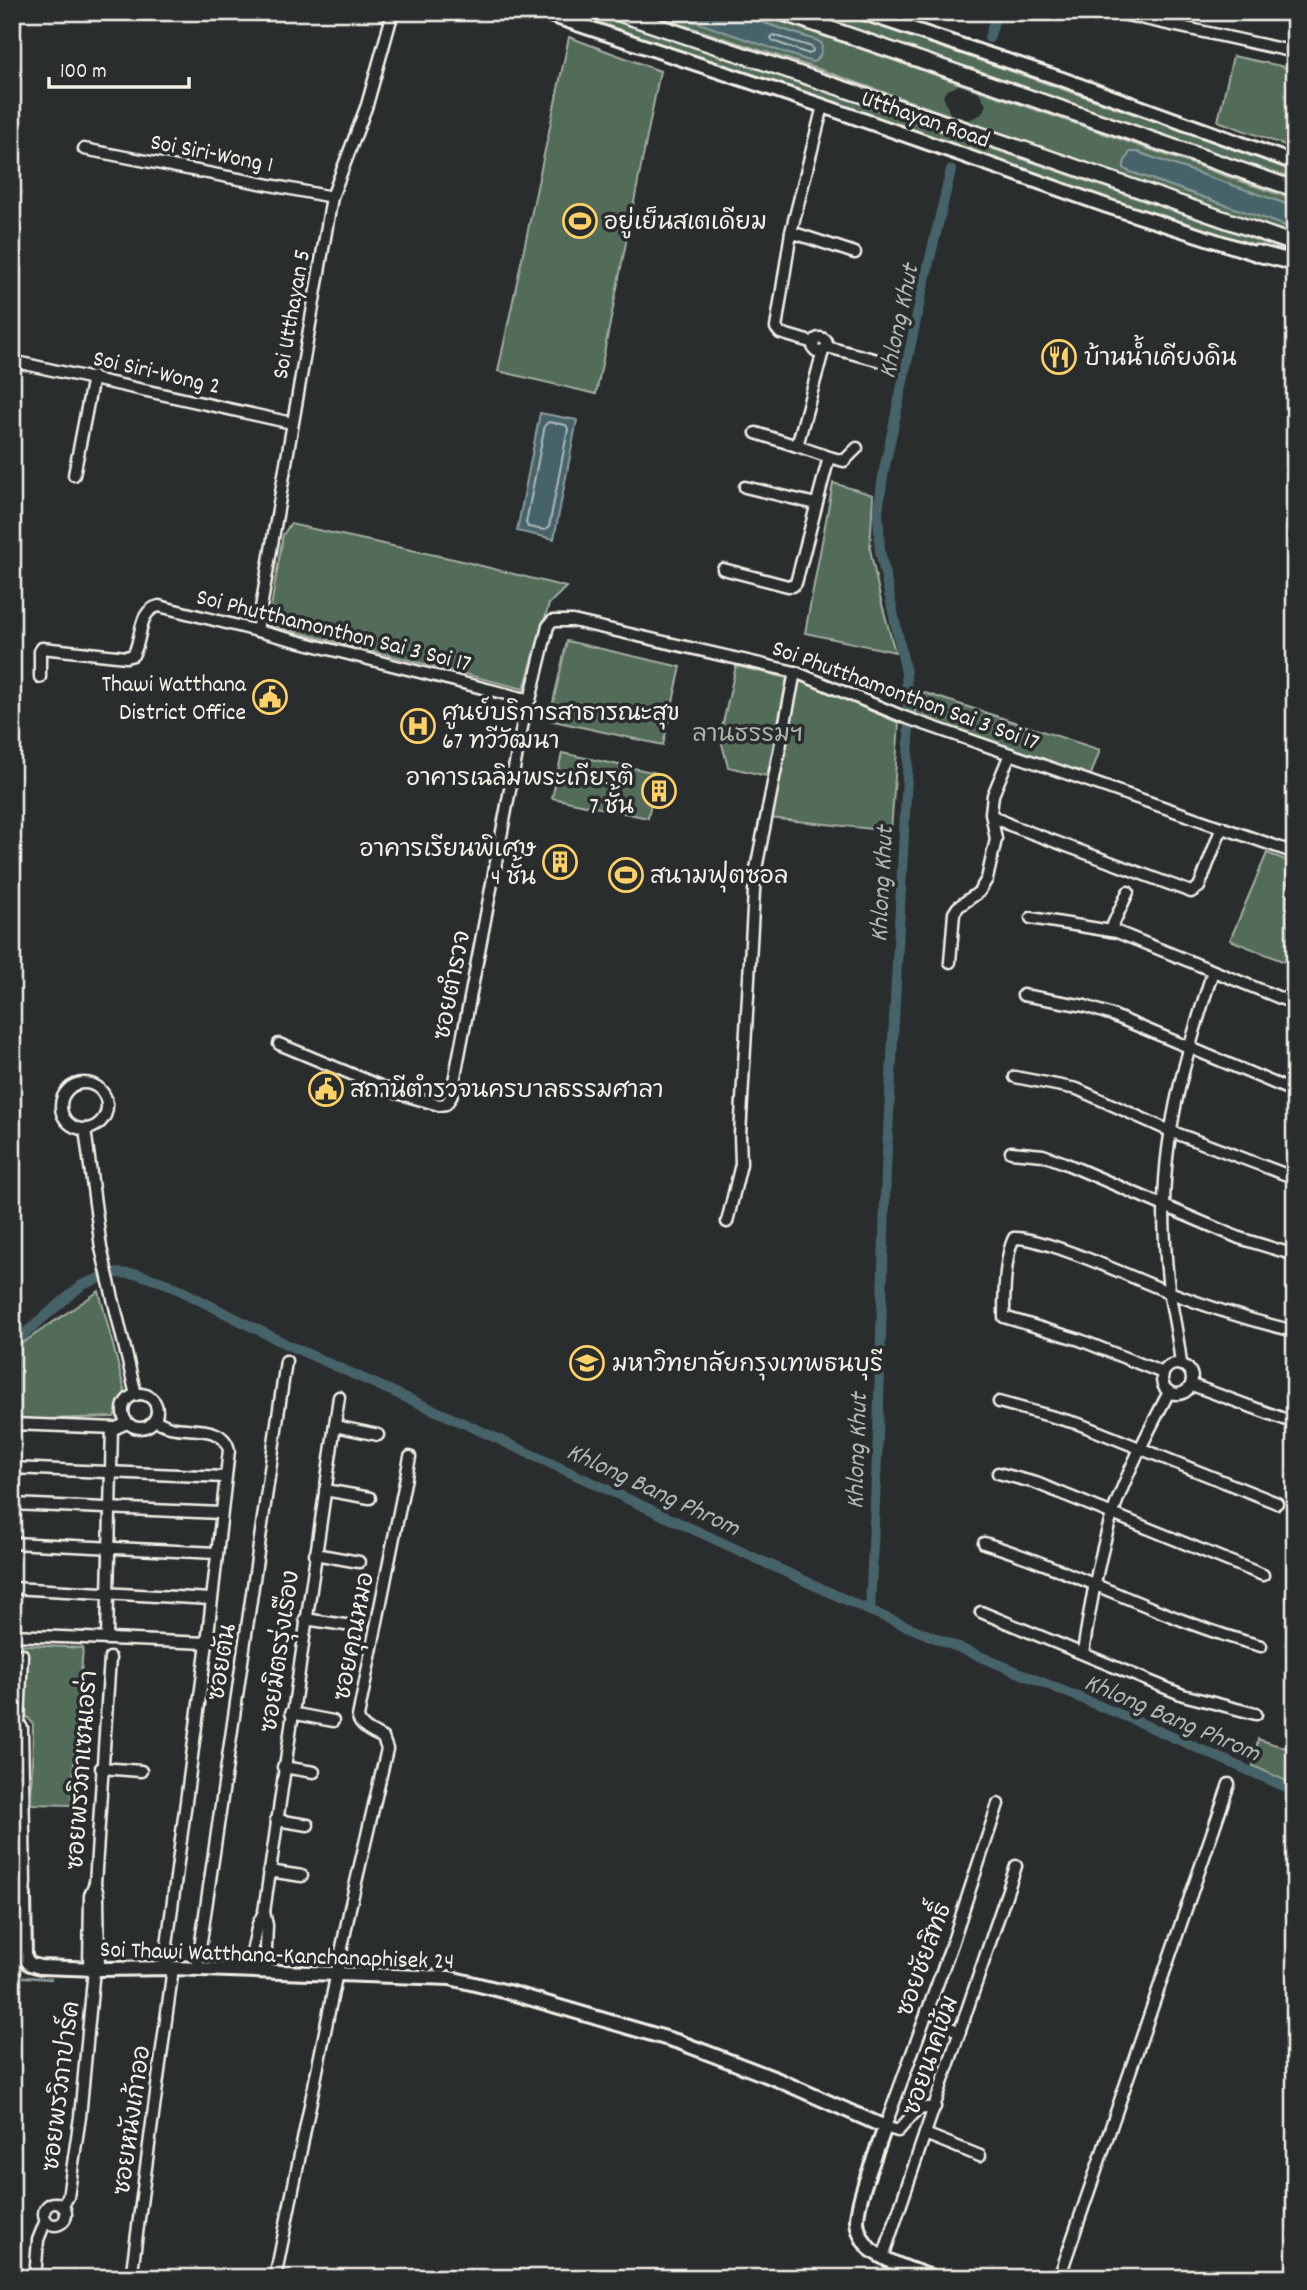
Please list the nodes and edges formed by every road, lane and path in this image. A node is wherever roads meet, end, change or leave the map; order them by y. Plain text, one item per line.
1 (393, 12) edge
2 (541, 12) edge
3 (615, 12) edge
4 (781, 12) edge
5 (862, 12) edge
6 (1114, 12) edge
7 (1295, 52) edge
8 (823, 106) junction
9 (84, 149) dead end
10 (1295, 163) edge
11 (1295, 189) edge
12 (332, 197) junction
13 (791, 232) junction
14 (1295, 244) edge
15 (855, 253) dead end
16 (1257, 253) junction
17 (1295, 263) edge
18 (1295, 270) edge
19 (825, 349) junction
20 (12, 361) edge
21 (885, 362) dead end
22 (93, 377) junction
23 (292, 423) junction
24 (756, 433) dead end
25 (797, 446) junction
26 (857, 449) dead end
27 (829, 457) junction
28 (74, 475) dead end
29 (745, 487) dead end
30 (816, 504) junction
31 (723, 569) dead end
32 (257, 631) junction
33 (795, 672) junction
34 (40, 677) dead end
35 (524, 698) junction
36 (1010, 754) junction
37 (993, 816) junction
38 (1222, 827) junction
39 (1295, 853) edge
40 (1128, 892) dead end
41 (1031, 918) dead end
42 (1110, 931) junction
43 (950, 962) dead end
44 (1213, 971) junction
45 (1023, 995) dead end
46 (1295, 1004) edge
47 (279, 1044) dead end
48 (1188, 1048) junction
49 (1015, 1077) dead end
50 (1295, 1092) edge
51 (85, 1129) junction
52 (1170, 1131) junction
53 (1011, 1152) dead end
54 (1295, 1178) edge
55 (1164, 1207) junction
56 (727, 1222) dead end
57 (1295, 1255) edge
58 (1170, 1293) junction
59 (1295, 1331) edge
60 (286, 1361) dead end
61 (1181, 1364) junction
62 (1163, 1373) junction
63 (1192, 1385) junction
64 (1169, 1392) junction
65 (136, 1395) junction
66 (339, 1397) dead end
67 (999, 1402) dead end
68 (154, 1420) junction
69 (127, 1423) junction
70 (1295, 1423) edge
71 (12, 1424) edge
72 (335, 1426) junction
73 (112, 1428) junction
74 (378, 1435) dead end
75 (1140, 1447) junction
76 (410, 1457) dead end
77 (12, 1468) edge
78 (111, 1472) junction
79 (998, 1473) dead end
80 (225, 1477) junction
81 (325, 1490) junction
82 (370, 1498) dead end
83 (1277, 1503) dead end
84 (12, 1504) edge
85 (110, 1508) junction
86 (221, 1513) junction
87 (1113, 1514) junction
88 (12, 1543) edge
89 (984, 1543) dead end
90 (109, 1548) junction
91 (216, 1553) junction
92 (315, 1554) junction
93 (359, 1562) dead end
94 (1263, 1575) dead end
95 (1093, 1584) junction
96 (12, 1588) edge
97 (108, 1594) junction
98 (211, 1600) junction
99 (981, 1612) dead end
100 (305, 1619) junction
101 (352, 1626) dead end
102 (12, 1634) edge
103 (107, 1638) junction
104 (207, 1643) junction
105 (1261, 1646) dead end
106 (1083, 1653) junction
107 (22, 1654) dead end
108 (110, 1658) dead end
109 (291, 1713) junction
110 (1256, 1714) dead end
111 (333, 1721) dead end
112 (15, 1723) edge
113 (283, 1767) junction
114 (102, 1768) junction
115 (141, 1771) dead end
116 (314, 1772) dead end
117 (1229, 1784) dead end
118 (998, 1804) dead end
119 (276, 1821) junction
120 (308, 1825) dead end
121 (1016, 1866) dead end
122 (269, 1871) junction
123 (302, 1876) dead end
124 (18, 1894) edge
125 (264, 1912) junction
126 (168, 1968) junction
127 (94, 1969) junction
128 (197, 1969) junction
129 (248, 1971) junction
130 (265, 1972) junction
131 (337, 1973) junction
132 (927, 2011) junction
133 (960, 2032) junction
134 (935, 2106) junction
135 (885, 2127) junction
136 (925, 2134) junction
137 (980, 2156) dead end
138 (62, 2206) junction
139 (46, 2220) junction
140 (883, 2257) junction
141 (35, 2277) edge
142 (57, 2278) edge
143 (131, 2278) edge
144 (275, 2278) edge
145 (934, 2278) edge
146 (1059, 2278) edge

1 - 12 street, Soi Utthayan 5
2 - 8 street, Utthayan Road
3 - 14 main road, Utthayan Road
4 - 11 main road
5 - 10 street
6 - 7 street
8 - 13 street
8 - 16 street, Utthayan Road
9 - 12 street, Soi Siri-Wong 1
12 - 23 street, Soi Utthayan 5
13 - 15 street
13 - 19 street
16 - 17 main road
16 - 18 street, Utthayan Road
19 - 21 street
19 - 25 street
20 - 22 street, Soi Siri-Wong 2
22 - 23 street, Soi Siri-Wong 2
22 - 28 street
23 - 32 street, Soi Utthayan 5
24 - 25 street
25 - 27 street
26 - 27 street
27 - 30 street
29 - 30 street
30 - 31 street
32 - 34 street, Soi Phutthamonthon Sai 3 Soi 17
32 - 35 street, Soi Phutthamonthon Sai 3 Soi 17
33 - 35 street, Soi Phutthamonthon Sai 3 Soi 17
33 - 36 street, Soi Phutthamonthon Sai 3 Soi 17
33 - 56 street
35 - 47 street, ซอยตำรวจ
36 - 37 street
36 - 38 street, Soi Phutthamonthon Sai 3 Soi 17
37 - 38 street
37 - 43 street
38 - 39 street, Soi Phutthamonthon Sai 3 Soi 17
40 - 42 street
41 - 42 street
42 - 44 street
44 - 46 street
44 - 48 street
45 - 48 street
48 - 50 street
48 - 52 street
49 - 52 street
51 - 51 street
51 - 65 street
52 - 54 street
52 - 55 street
53 - 55 street
55 - 57 street
55 - 58 street
58 - 59 street
58 - 61 street
58 - 62 street
60 - 128 street, ซอยตัน
61 - 62 street
61 - 63 street
62 - 64 street
63 - 64 street
63 - 70 street
64 - 75 street
65 - 68 street
65 - 69 street
66 - 72 street, ซอยมิตรรุ่งเรือง
67 - 75 street
68 - 69 street
68 - 80 street, ซอยหนังเก้าออ
69 - 73 street
71 - 73 street
72 - 74 street
72 - 81 street, ซอยมิตรรุ่งเรือง
73 - 78 street
75 - 83 street
75 - 87 street
76 - 131 street, ซอยคุณหมอ
77 - 78 street
78 - 80 street
78 - 85 street
79 - 87 street
80 - 86 street, ซอยหนังเก้าออ
81 - 82 street
81 - 92 street, ซอยมิตรรุ่งเรือง
84 - 85 street
85 - 86 street
85 - 90 street
86 - 91 street, ซอยหนังเก้าออ
87 - 94 street
87 - 95 street
88 - 90 street
89 - 95 street
90 - 91 street
90 - 97 street
91 - 98 street, ซอยหนังเก้าออ
92 - 93 street
92 - 100 street, ซอยมิตรรุ่งเรือง
95 - 105 street
95 - 106 street
96 - 97 street
97 - 98 street
97 - 103 street
98 - 104 street, ซอยหนังเก้าออ
99 - 106 street
100 - 101 street
100 - 109 street, ซอยมิตรรุ่งเรือง
102 - 103 street
103 - 104 street
104 - 126 street, ซอยหนังเก้าออ
106 - 110 street
107 - 112 street
108 - 114 street, ซอยพรวิภาเซนเอร่า
109 - 111 street
109 - 113 street, ซอยมิตรรุ่งเรือง
112 - 124 street
113 - 116 street
113 - 119 street, ซอยมิตรรุ่งเรือง
114 - 115 street
114 - 127 street, ซอยพรวิภาเซนเอร่า
117 - 146 street
118 - 132 street, ซอยชัยสิทธิ์
119 - 120 street
119 - 122 street, ซอยมิตรรุ่งเรือง
121 - 133 street, ซอยนาคเข้ม
122 - 123 street
122 - 125 street, ซอยมิตรรุ่งเรือง
124 - 127 street, Soi Thawi Watthana-Kanchanaphisek 24
125 - 129 street, ซอยมิตรรุ่งเรือง
125 - 130 street, ซอยมิตรรุ่งเรือง
126 - 127 street, Soi Thawi Watthana-Kanchanaphisek 24
126 - 128 street, Soi Thawi Watthana-Kanchanaphisek 24
126 - 143 street, ซอยหนังเก้าออ
127 - 138 street, ซอยพรวิภาปาร์ค
128 - 129 street, Soi Thawi Watthana-Kanchanaphisek 24
129 - 130 street, Soi Thawi Watthana-Kanchanaphisek 24
130 - 131 street, Soi Thawi Watthana-Kanchanaphisek 24
131 - 135 street, Soi Thawi Watthana-Kanchanaphisek 24
131 - 144 street
132 - 133 street
132 - 135 street, ซอยชัยสิทธิ์
133 - 134 street, ซอยนาคเข้ม
134 - 135 street
134 - 136 street, ซอยนาคเข้ม
135 - 140 street
136 - 137 street
136 - 140 street, ซอยนาคเข้ม
138 - 139 street, ซอยพรวิภาปาร์ค
138 - 139 street, ซอยพรวิภาปาร์ค
139 - 141 street
140 - 145 street
141 - 142 street

